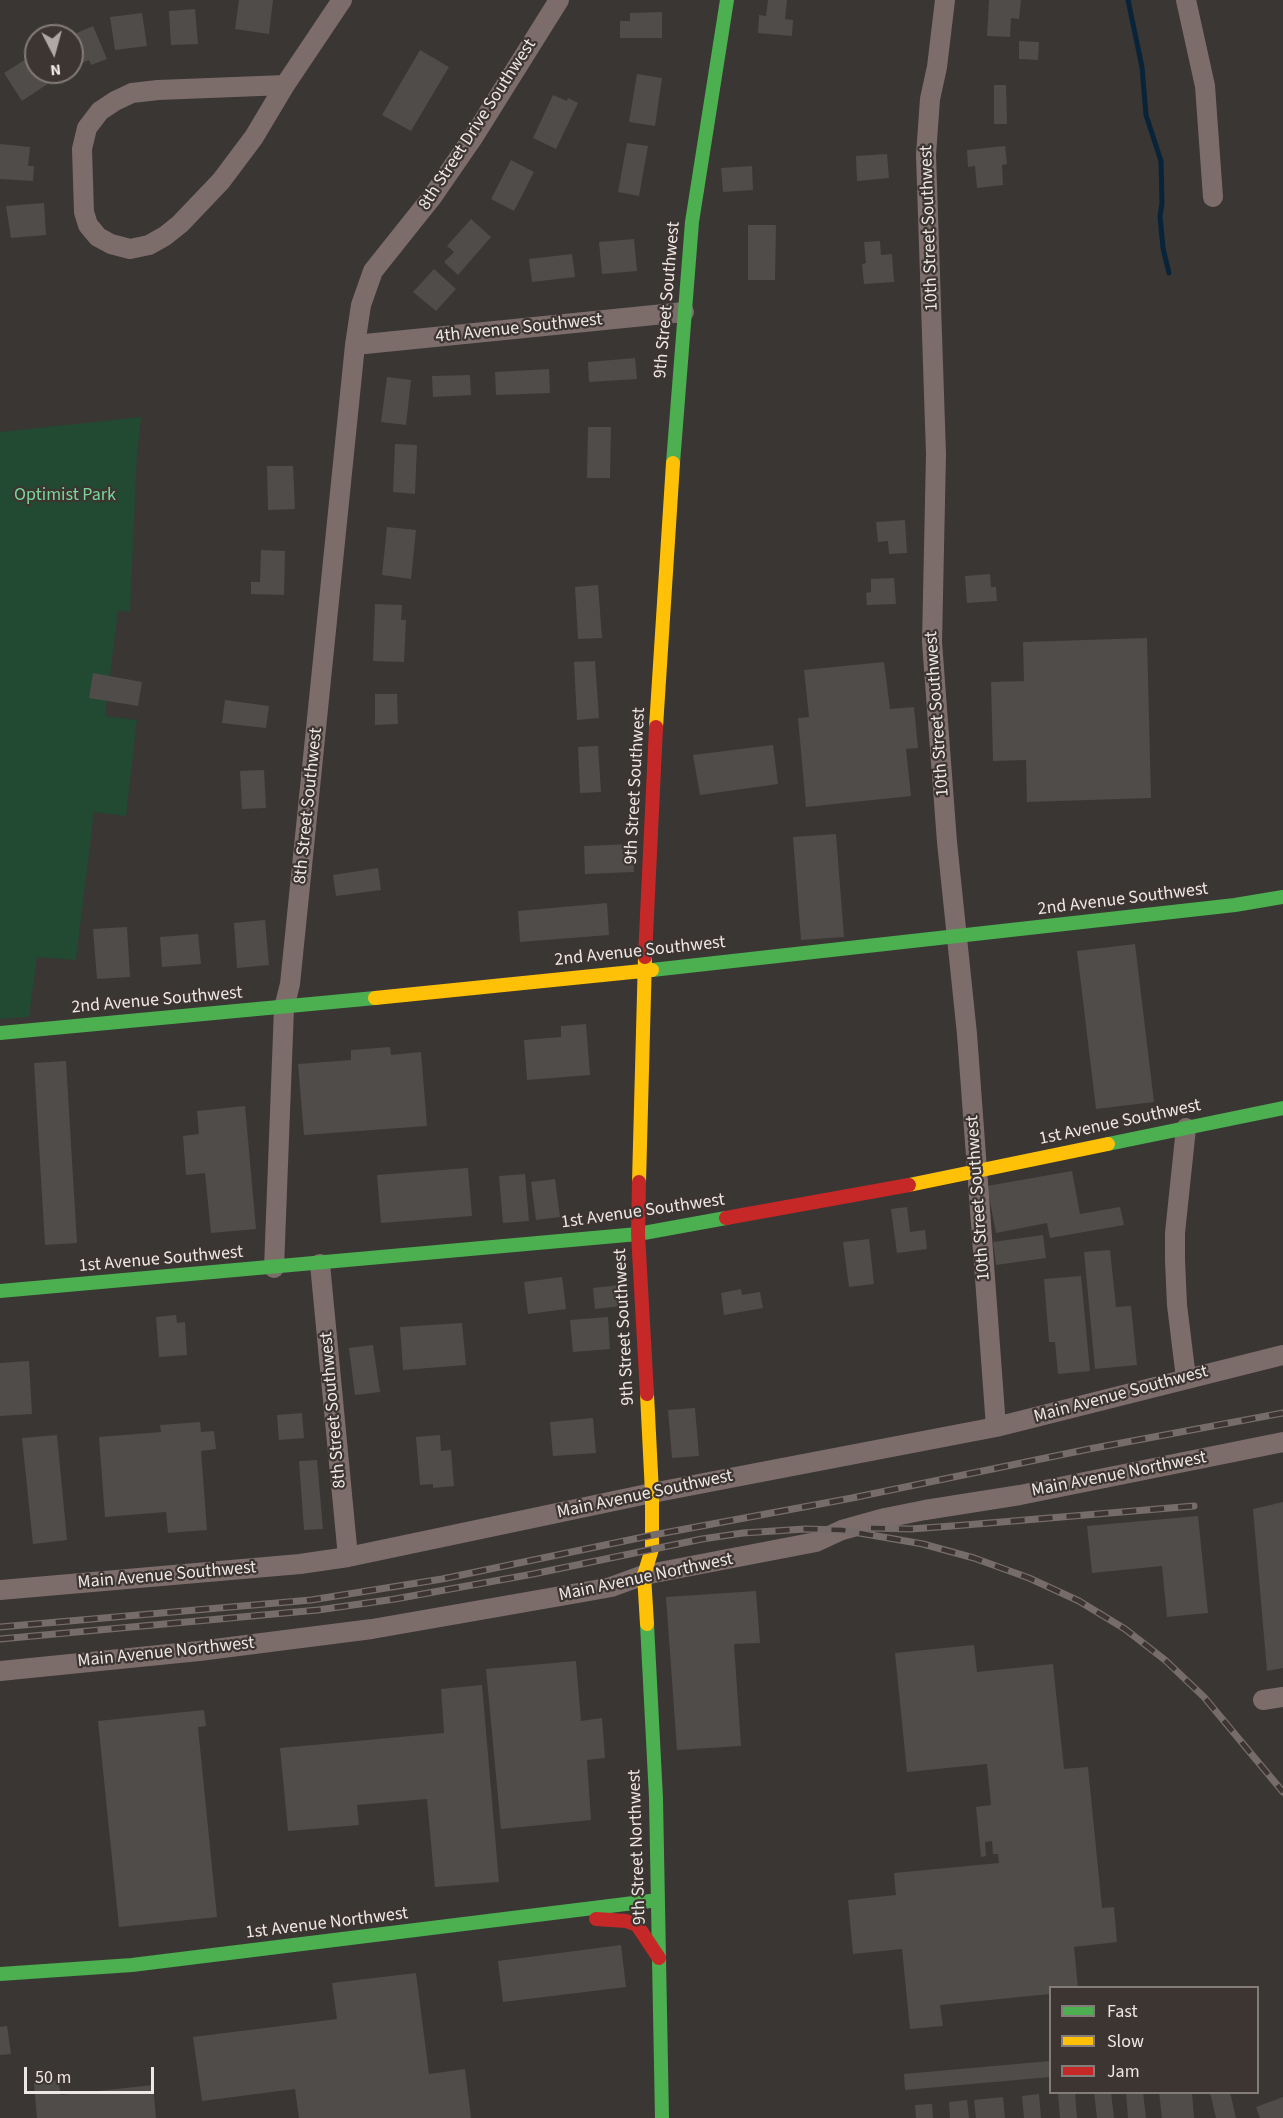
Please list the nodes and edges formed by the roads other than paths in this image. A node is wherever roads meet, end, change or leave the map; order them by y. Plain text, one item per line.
1 (342, 0) edge
2 (560, 0) edge
3 (727, 0) edge
4 (945, 0) edge
5 (1186, 0) edge
6 (285, 85) junction
7 (1213, 197) dead end
8 (684, 312) junction
9 (355, 345) junction
10 (1283, 897) edge
11 (956, 937) junction
12 (644, 970) junction
13 (284, 1008) junction
14 (0, 1033) edge
15 (1283, 1108) edge
16 (1186, 1128) junction
17 (976, 1171) junction
18 (638, 1234) junction
19 (320, 1264) junction
20 (274, 1268) junction
21 (0, 1291) edge
22 (1283, 1355) edge
23 (1186, 1378) junction
24 (996, 1427) junction
25 (1283, 1442) edge
26 (652, 1493) junction
27 (348, 1557) junction
28 (644, 1575) junction
29 (0, 1590) edge
30 (0, 1671) edge
31 (1283, 1696) edge
32 (1263, 1700) dead end
33 (658, 1900) junction
34 (547, 1914) junction
35 (659, 1959) junction
36 (0, 1974) edge
37 (662, 2118) edge

1 - 6 street
2 - 9 street, 8th Street Drive Southwest
3 - 8 street, 9th Street Southwest
4 - 11 street, 10th Street Southwest
5 - 7 street
6 - 6 street
8 - 9 street, 4th Avenue Southwest
8 - 12 street, 9th Street Southwest
9 - 13 street, 8th Street Southwest
10 - 11 street, 2nd Avenue Southwest
11 - 12 street, 2nd Avenue Southwest
11 - 17 street, 10th Street Southwest
12 - 13 street, 2nd Avenue Southwest
12 - 18 street, 9th Street Southwest
13 - 14 street, 2nd Avenue Southwest
13 - 20 street, 8th Street Southwest
15 - 16 street, 1st Avenue Southwest
16 - 17 street, 1st Avenue Southwest
16 - 23 street
17 - 18 street, 1st Avenue Southwest
17 - 24 street, 10th Street Southwest
18 - 19 street, 1st Avenue Southwest
18 - 26 street, 9th Street Southwest
19 - 20 street, 1st Avenue Southwest
19 - 27 street, 8th Street Southwest
20 - 21 street, 1st Avenue Southwest
22 - 23 street, Main Avenue Southwest
23 - 24 street, Main Avenue Southwest
24 - 26 street, Main Avenue Southwest
25 - 28 street, Main Avenue Northwest
26 - 27 street, Main Avenue Southwest
26 - 28 street, 9th Street Southwest
27 - 29 street, Main Avenue Southwest
28 - 30 street, Main Avenue Northwest
28 - 33 street, 9th Street Northwest
31 - 32 street
33 - 34 street, 1st Avenue Northwest
33 - 35 street, 9th Street Northwest
34 - 35 street
34 - 36 street, 1st Avenue Northwest
35 - 37 street, 9th Street Northwest

